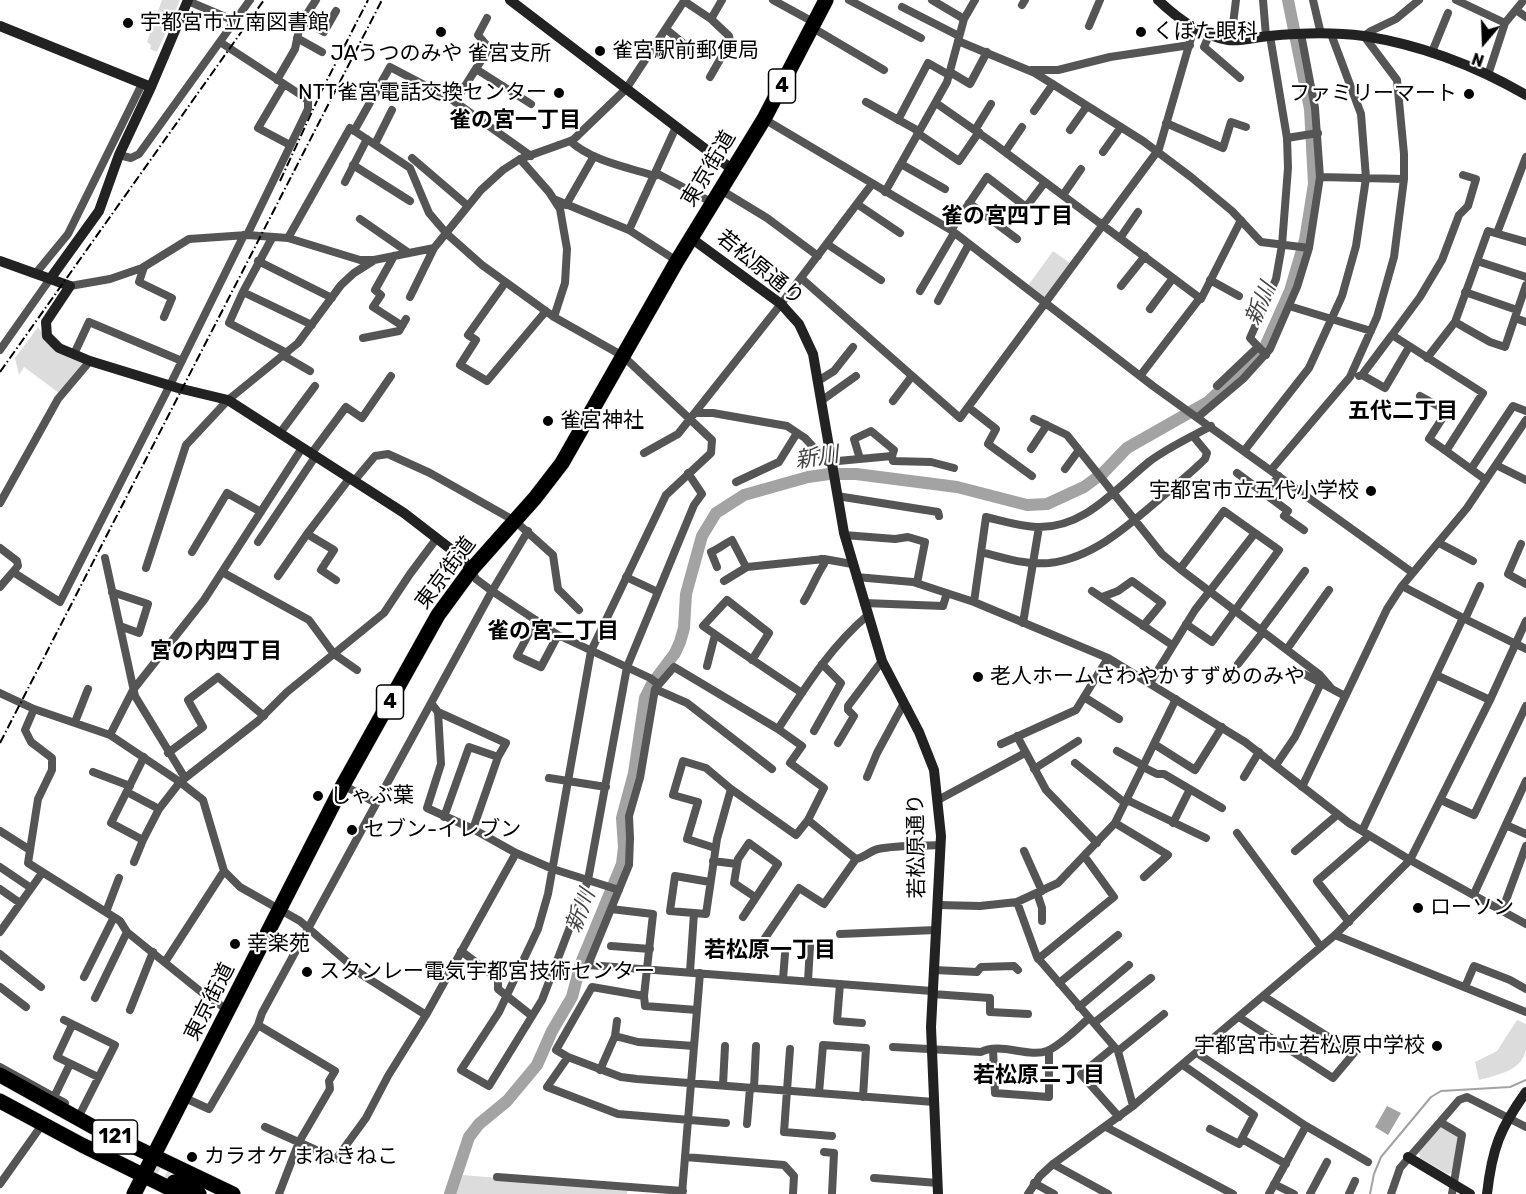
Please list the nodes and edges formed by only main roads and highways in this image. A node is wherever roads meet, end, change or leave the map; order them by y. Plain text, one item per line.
1 (826, 0) edge
2 (0, 1075) edge
3 (0, 1083) edge
4 (0, 1092) edge
5 (0, 1101) edge
6 (154, 1156) junction
7 (143, 1176) junction
8 (134, 1194) edge
9 (181, 1194) edge
10 (199, 1194) edge
11 (217, 1194) edge
12 (233, 1194) edge

1 - 6 highway, 東京街道 / 4
2 - 6 highway, 121
3 - 4 highway, 121
5 - 7 highway, 121
6 - 7 highway, 東京街道 / 4
6 - 12 highway, 121
7 - 8 highway, 東京街道 / 4
7 - 9 highway, 121
10 - 11 highway

